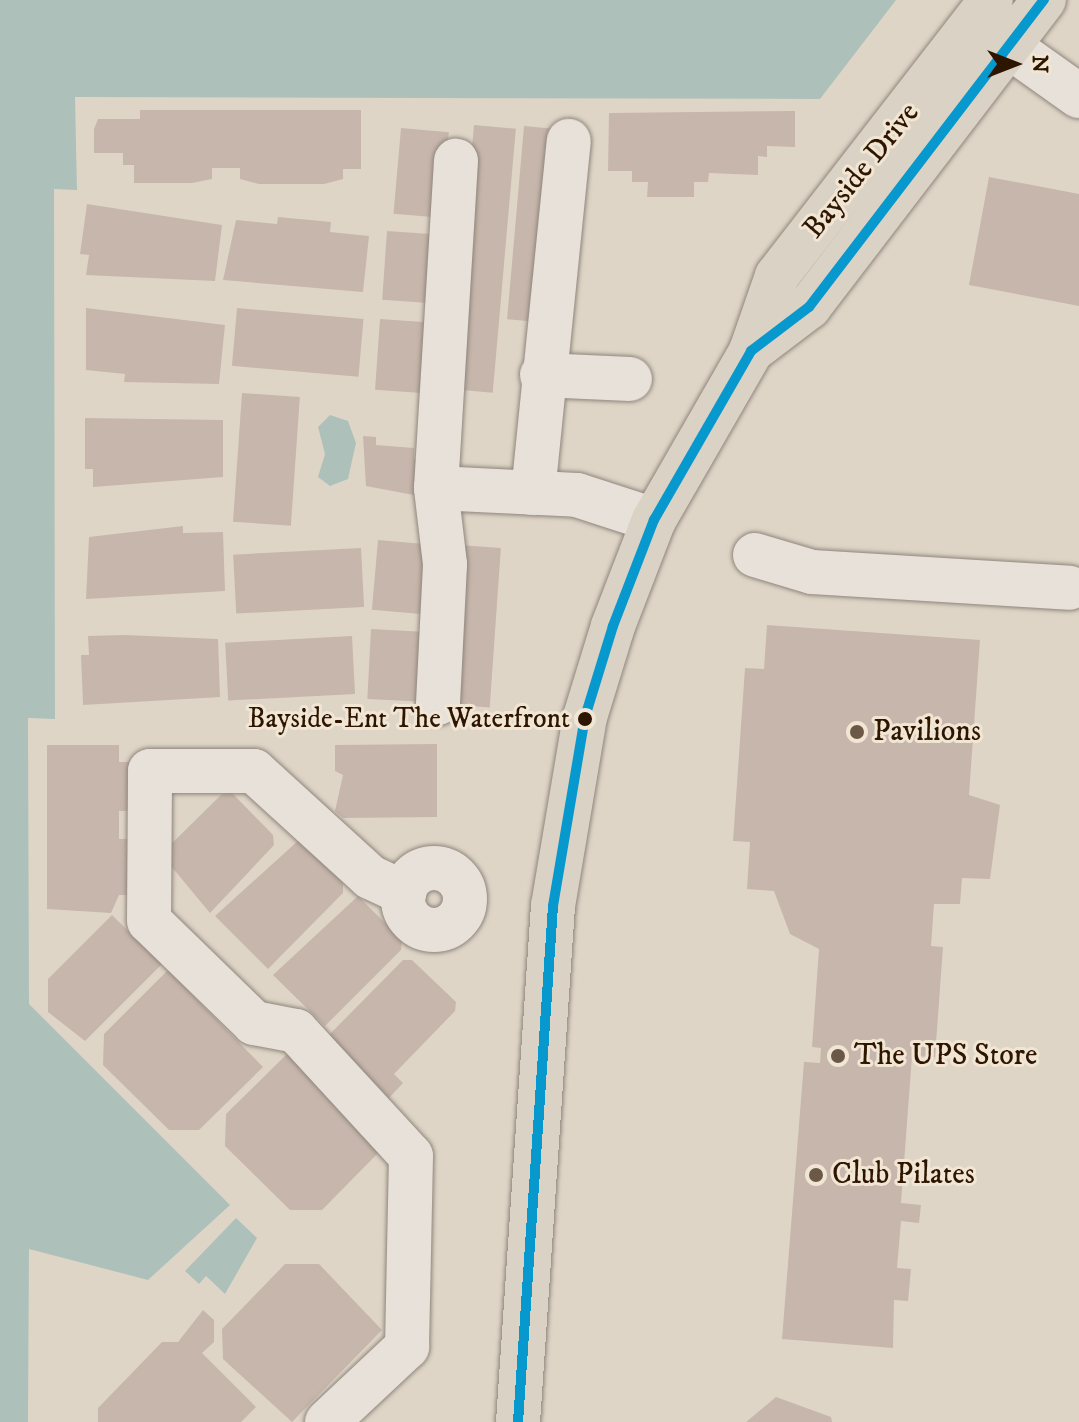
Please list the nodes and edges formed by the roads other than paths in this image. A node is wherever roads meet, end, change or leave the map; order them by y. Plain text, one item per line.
1 (1044, 0) edge
2 (984, 12) edge
3 (1011, 48) junction
4 (1079, 96) edge
5 (569, 141) dead end
6 (456, 161) dead end
7 (751, 351) junction
8 (542, 375) junction
9 (630, 379) dead end
10 (436, 488) junction
11 (533, 493) junction
12 (654, 520) junction
13 (755, 555) dead end
14 (1070, 588) dead end
15 (438, 703) dead end
16 (404, 893) dead end
17 (327, 1422) edge
18 (518, 1422) edge

1 - 3 main road, Bayside Drive
2 - 3 street
2 - 7 main road, Bayside Drive
3 - 4 street
3 - 7 main road, Bayside Drive
5 - 8 street
6 - 10 street
7 - 12 main road, Bayside Drive
8 - 9 street
8 - 11 street
10 - 11 street
10 - 15 street
11 - 12 street
12 - 18 main road, Bayside Drive
13 - 14 street
16 - 17 street

